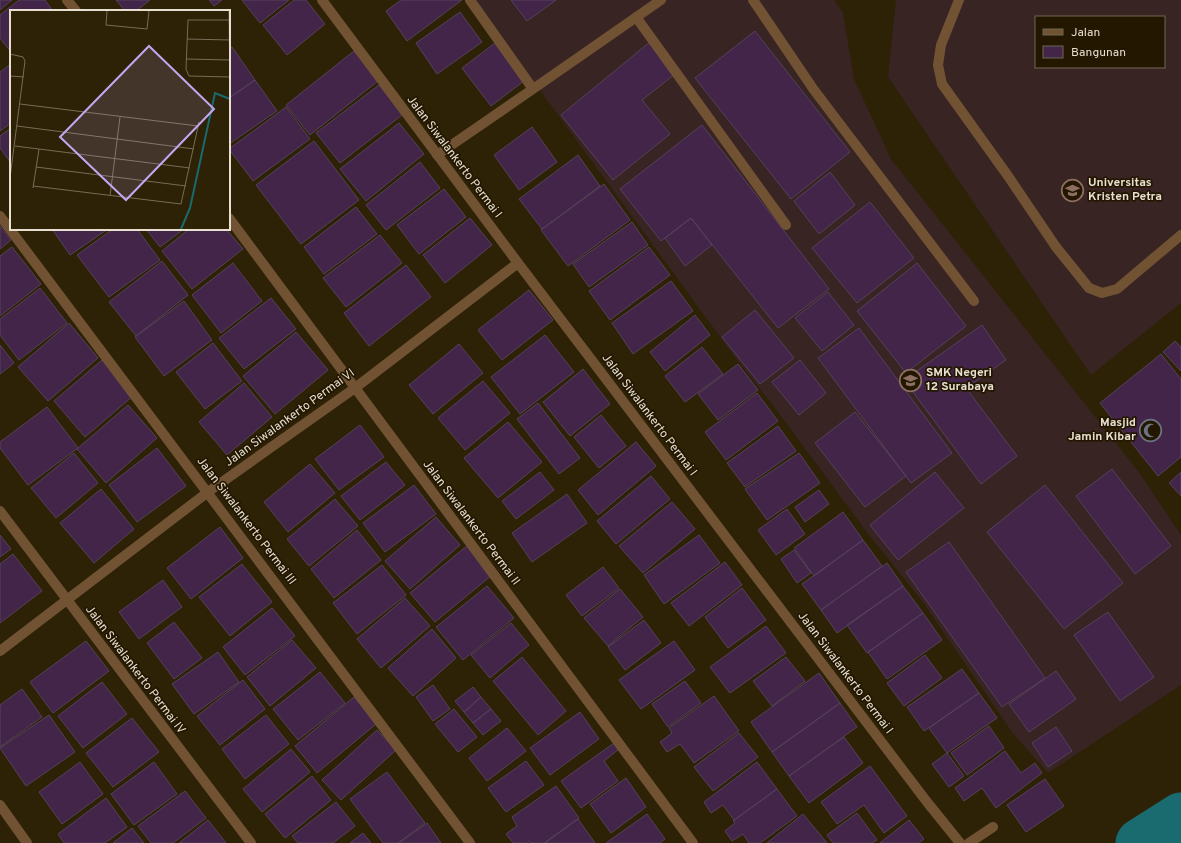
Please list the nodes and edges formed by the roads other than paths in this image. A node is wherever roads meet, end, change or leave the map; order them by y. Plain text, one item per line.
1 (67, 0) edge
2 (322, 0) edge
3 (470, 0) edge
4 (660, 0) edge
5 (753, 0) edge
6 (959, 0) edge
7 (75, 10) edge
8 (636, 17) junction
9 (532, 89) junction
10 (437, 155) junction
11 (0, 216) edge
12 (230, 219) edge
13 (786, 225) dead end
14 (10, 229) edge
15 (11, 230) edge
16 (1181, 236) edge
17 (518, 263) junction
18 (974, 301) dead end
19 (355, 388) junction
20 (208, 492) junction
21 (0, 511) edge
22 (66, 600) junction
23 (0, 651) edge
24 (0, 805) edge
25 (993, 827) dead end
26 (27, 843) edge
27 (250, 843) edge
28 (470, 843) edge
29 (693, 843) edge
30 (960, 843) edge
31 (969, 843) edge

1 - 7 street
2 - 10 street, Jalan Siwalankerto Permai I
3 - 9 street
4 - 8 street
5 - 18 street
6 - 16 street
8 - 9 street
8 - 13 street
9 - 10 street
10 - 17 street, Jalan Siwalankerto Permai I
11 - 14 street, Jalan Siwalankerto Permai III
12 - 19 street, Jalan Siwalankerto Permai II
15 - 20 street, Jalan Siwalankerto Permai III
17 - 19 street, Jalan Siwalankerto Permai VI
17 - 30 street, Jalan Siwalankerto Permai I
19 - 20 street, Jalan Siwalankerto Permai VI
19 - 29 street, Jalan Siwalankerto Permai II
20 - 22 street, Jalan Siwalankerto Permai VI
20 - 28 street, Jalan Siwalankerto Permai III
21 - 22 street, Jalan Siwalankerto Permai IV
22 - 23 street, Jalan Siwalankerto Permai VI
22 - 27 street, Jalan Siwalankerto Permai IV
24 - 26 street
25 - 31 street

